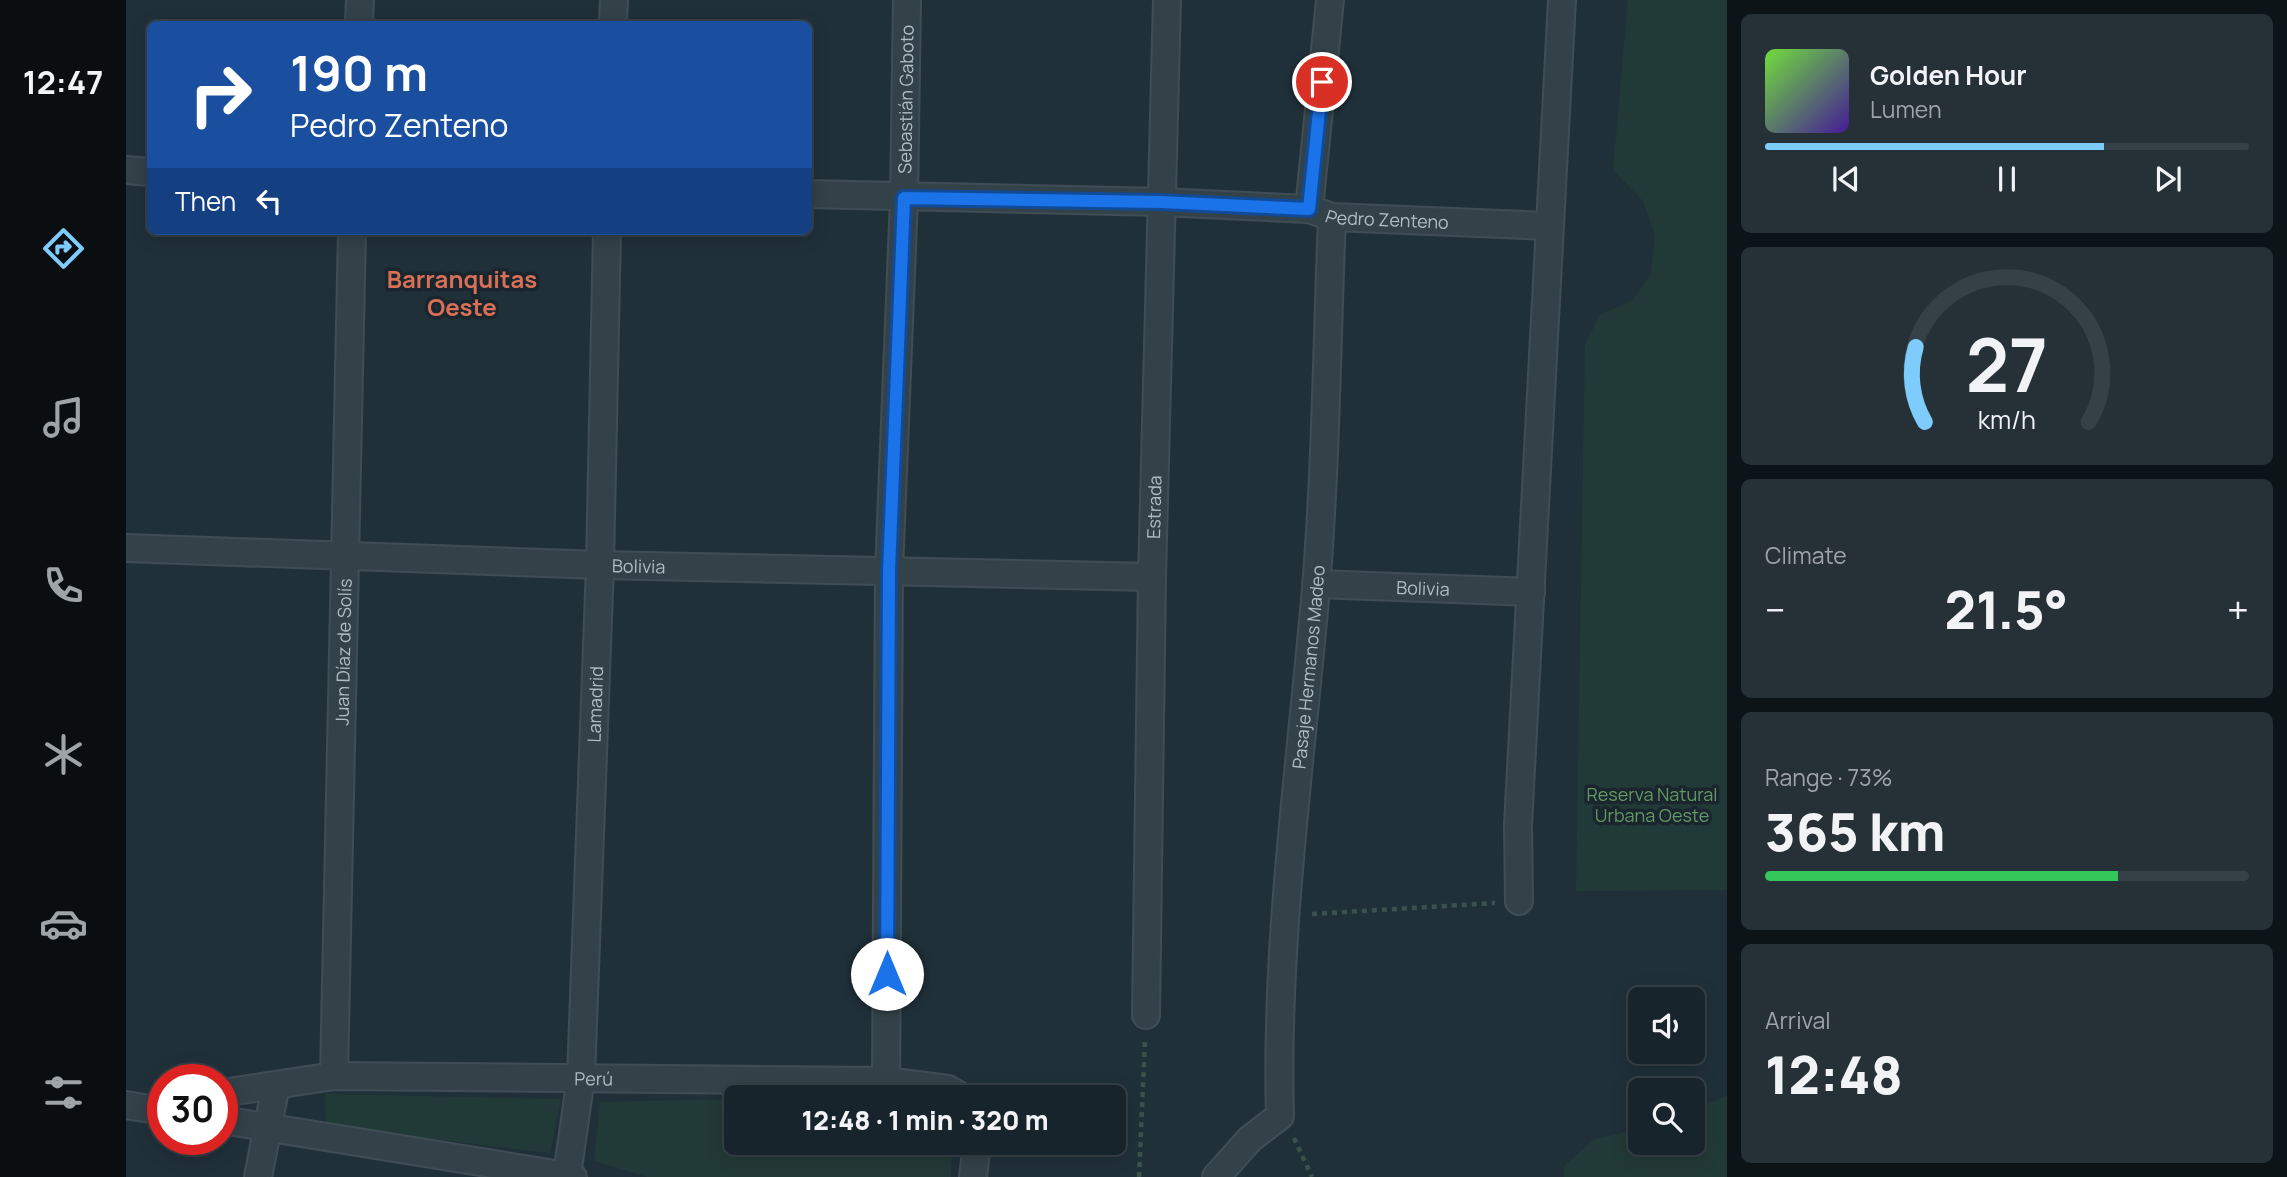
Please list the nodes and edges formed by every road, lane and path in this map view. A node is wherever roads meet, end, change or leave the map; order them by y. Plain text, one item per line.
1 (360, 0) edge
2 (614, 0) edge
3 (907, 0) edge
4 (1167, 0) edge
5 (1330, 0) edge
6 (1562, 0) edge
7 (359, 21) edge
8 (613, 21) edge
9 (126, 170) edge
10 (147, 172) edge
11 (812, 194) edge
12 (904, 198) junction
13 (1161, 202) junction
14 (1320, 213) junction
15 (1549, 226) junction
16 (352, 235) edge
17 (607, 235) edge
18 (126, 548) edge
19 (345, 557) junction
20 (600, 565) junction
21 (889, 571) junction
22 (1152, 578) junction
23 (1316, 584) junction
24 (1531, 592) junction
25 (1519, 901) joint
26 (1287, 915) junction
27 (1146, 1015) joint
28 (334, 1076) junction
29 (581, 1077) junction
30 (886, 1081) junction
31 (276, 1085) junction
32 (917, 1085) edge
33 (238, 1091) edge
34 (147, 1104) edge
35 (129, 1106) edge
36 (147, 1109) edge
37 (1280, 1116) junction
38 (238, 1123) edge
39 (267, 1128) junction
40 (975, 1155) edge
41 (570, 1176) edge
42 (258, 1177) edge
43 (972, 1177) edge
44 (1139, 1177) edge
45 (1216, 1177) edge
46 (1312, 1177) edge

1 - 7 street
2 - 8 street
3 - 12 street, Sebastián Gaboto
4 - 13 street, Estrada
5 - 14 street, Pasaje Hermanos Madeo
6 - 15 street
9 - 10 street
11 - 12 street, Pedro Zenteno
12 - 13 street, Pedro Zenteno
12 - 21 street, Sebastián Gaboto
13 - 14 street, Pedro Zenteno
13 - 22 street, Estrada
14 - 15 street, Pedro Zenteno
14 - 23 street, Pasaje Hermanos Madeo
15 - 24 street
16 - 19 street, Juan Díaz de Solís
17 - 20 street, Lamadrid
18 - 19 street, Bolivia
19 - 20 street, Bolivia
19 - 28 street, Juan Díaz de Solís
20 - 21 street, Bolivia
20 - 29 street, Lamadrid
21 - 22 street, Bolivia
21 - 30 street, Sebastián Gaboto
22 - 27 street, Estrada
23 - 24 street, Bolivia
23 - 26 street, Pasaje Hermanos Madeo
24 - 25 street
25 - 26 path
26 - 37 street, Pasaje Hermanos Madeo
27 - 44 path
28 - 29 street, Perú
28 - 31 street, Perú
29 - 30 street, Perú
29 - 41 street, Lamadrid
30 - 32 street, Perú
31 - 33 street, Perú
31 - 39 street
34 - 35 street
35 - 36 street
37 - 45 street
37 - 46 path
38 - 39 street
39 - 41 street
39 - 42 street
40 - 43 street

